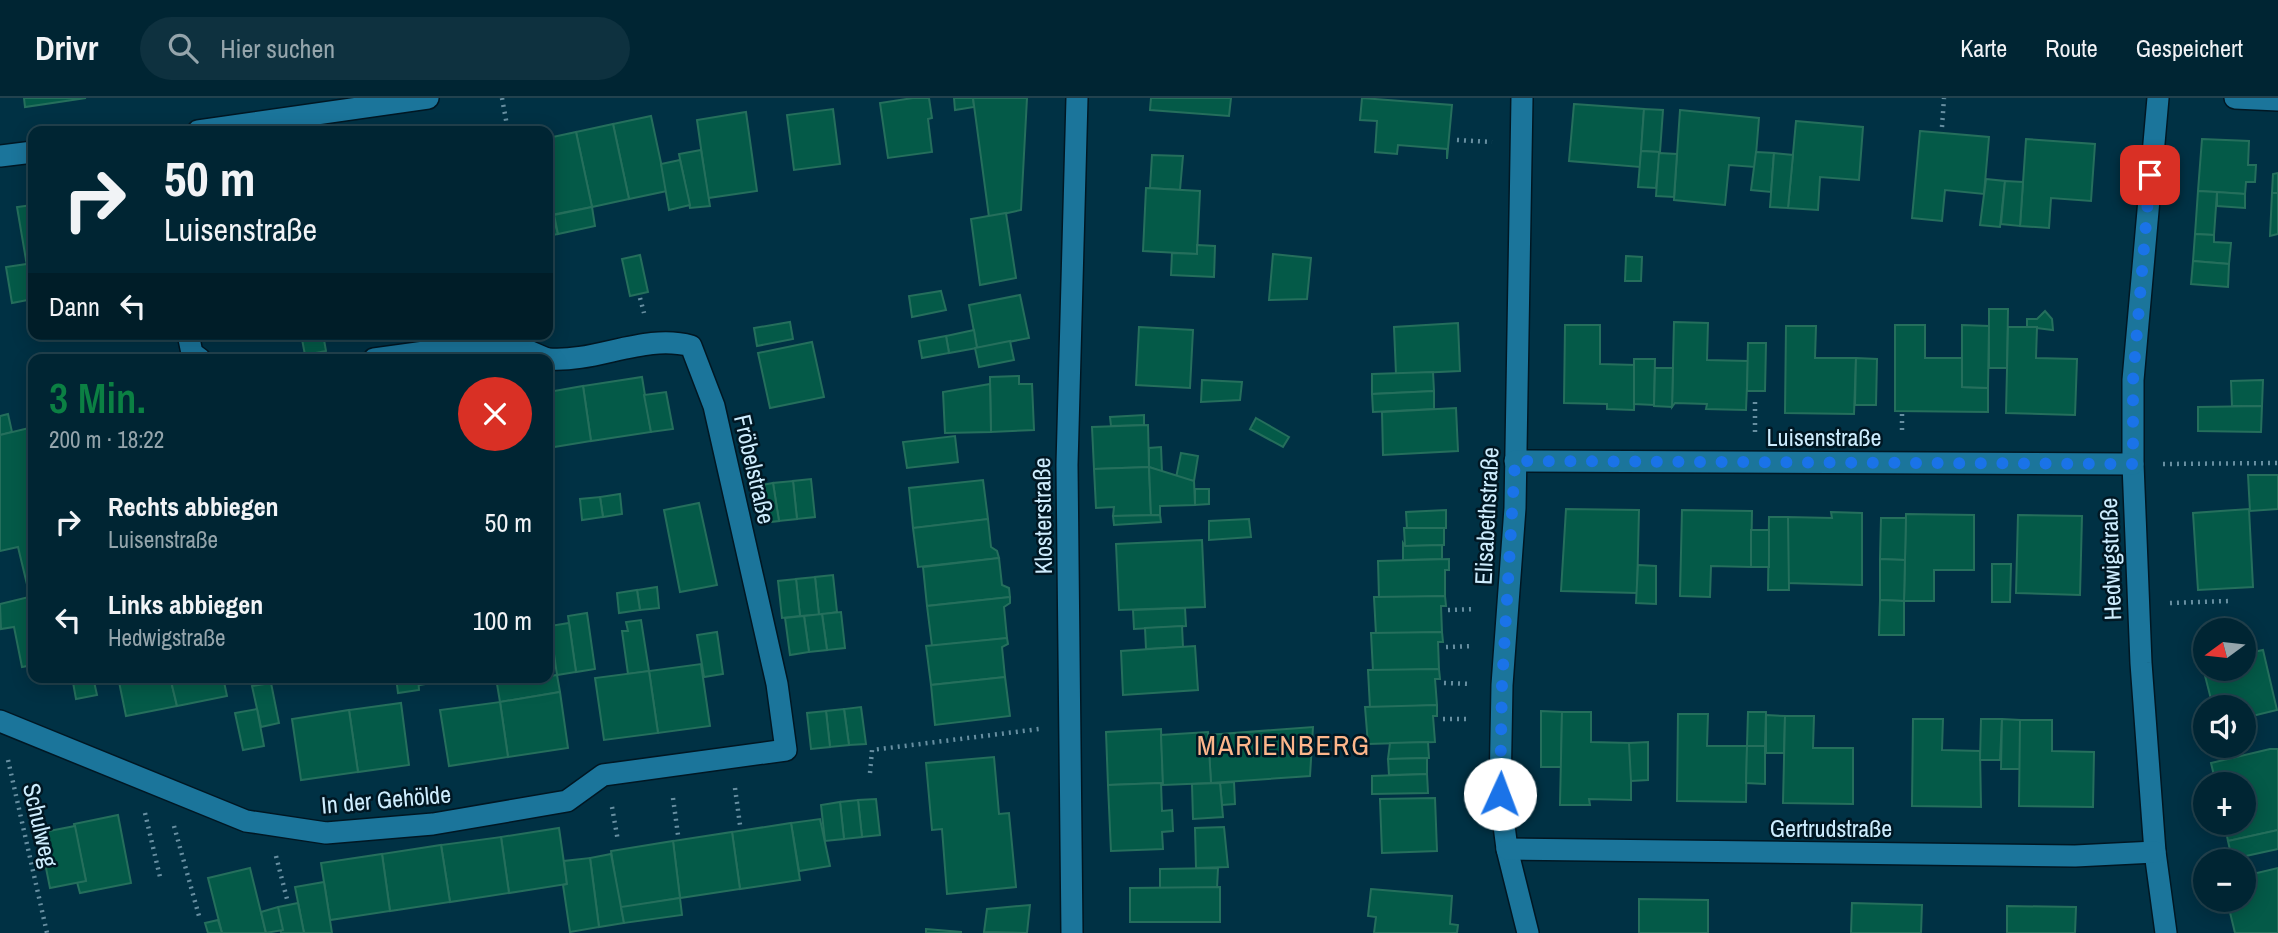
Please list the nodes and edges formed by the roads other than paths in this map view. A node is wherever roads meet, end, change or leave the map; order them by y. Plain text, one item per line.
1 (428, 98) edge
2 (1077, 98) edge
3 (1522, 98) edge
4 (2158, 98) edge
5 (2235, 98) edge
6 (2278, 100) edge
7 (233, 126) edge
8 (28, 153) edge
9 (0, 156) edge
10 (410, 354) edge
11 (535, 354) edge
12 (553, 359) edge
13 (1515, 461) junction
14 (2133, 464) junction
15 (0, 721) edge
16 (786, 750) joint
17 (1507, 849) junction
18 (2155, 852) junction
19 (1072, 933) edge
20 (1528, 933) edge
21 (2166, 933) edge

1 - 7 street
2 - 19 street, Klosterstraße
3 - 13 street, Elisabethstraße
4 - 14 street, Hedwigstraße
5 - 6 street
8 - 9 street
10 - 11 street, Fröbelstraße
12 - 16 street, Fröbelstraße
13 - 14 street, Luisenstraße
13 - 17 street, Elisabethstraße
14 - 18 street, Hedwigstraße
15 - 16 street, In der Gehölde
17 - 18 street, Gertrudstraße
17 - 20 street, Elisabethstraße
18 - 21 street, Hedwigstraße

